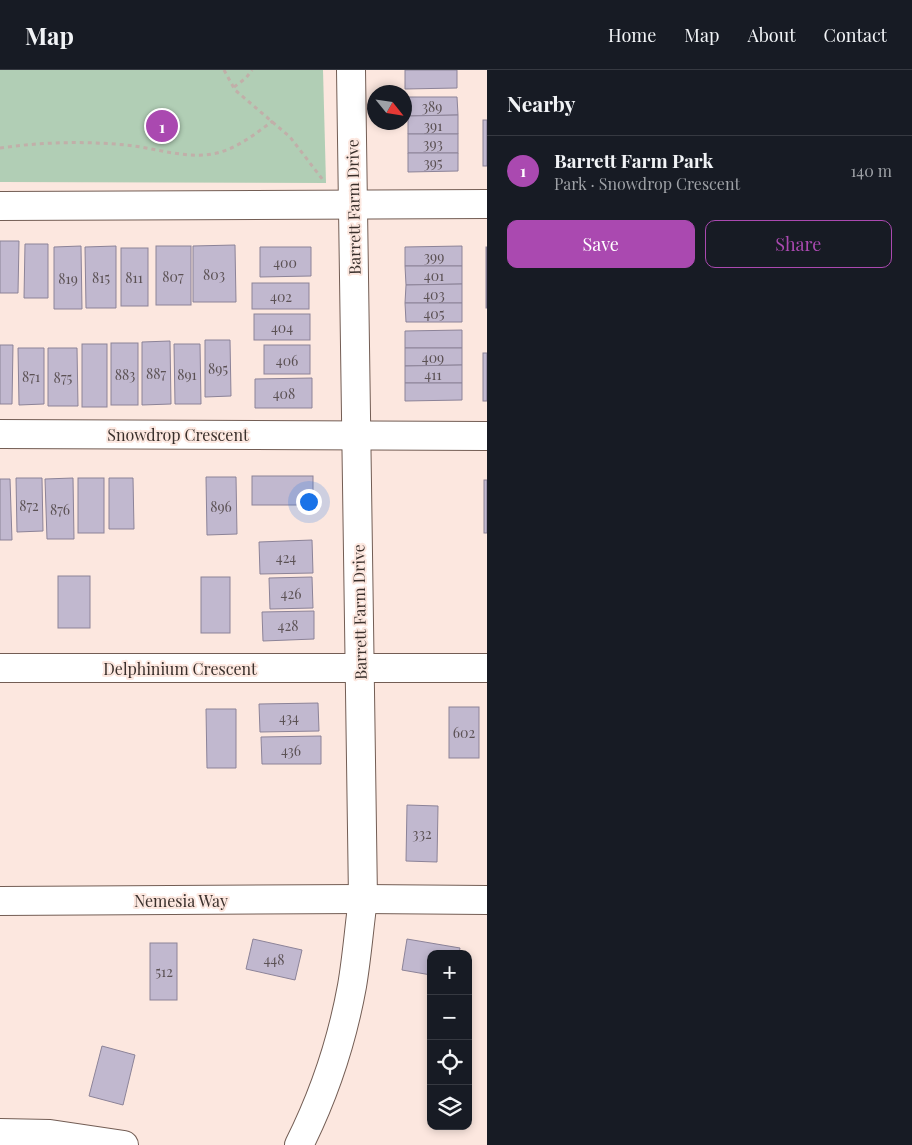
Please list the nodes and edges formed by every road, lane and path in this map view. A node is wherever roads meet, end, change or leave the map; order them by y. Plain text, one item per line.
1 (224, 70) edge
2 (351, 70) edge
3 (250, 71) edge
4 (234, 87) junction
5 (273, 121) junction
6 (0, 148) edge
7 (326, 182) dead end
8 (353, 204) junction
9 (487, 204) edge
10 (0, 206) edge
11 (0, 434) edge
12 (356, 434) junction
13 (487, 436) edge
14 (0, 668) edge
15 (360, 668) junction
16 (487, 668) edge
17 (363, 899) junction
18 (0, 900) edge
19 (487, 900) edge
20 (0, 1133) edge
21 (124, 1145) edge
22 (299, 1145) edge

1 - 4 path
2 - 8 street, Barrett Farm Drive
3 - 4 path
4 - 5 path
5 - 6 path
5 - 7 path
8 - 9 street
8 - 10 street
8 - 12 street, Barrett Farm Drive
11 - 12 street, Snowdrop Crescent
12 - 13 street, Snowdrop Crescent
12 - 15 street, Barrett Farm Drive
14 - 15 street, Delphinium Crescent
15 - 16 street, Delphinium Crescent
15 - 17 street, Barrett Farm Drive
17 - 18 street, Nemesia Way
17 - 19 street, Nemesia Way
17 - 22 street, Barrett Farm Drive
20 - 21 street

